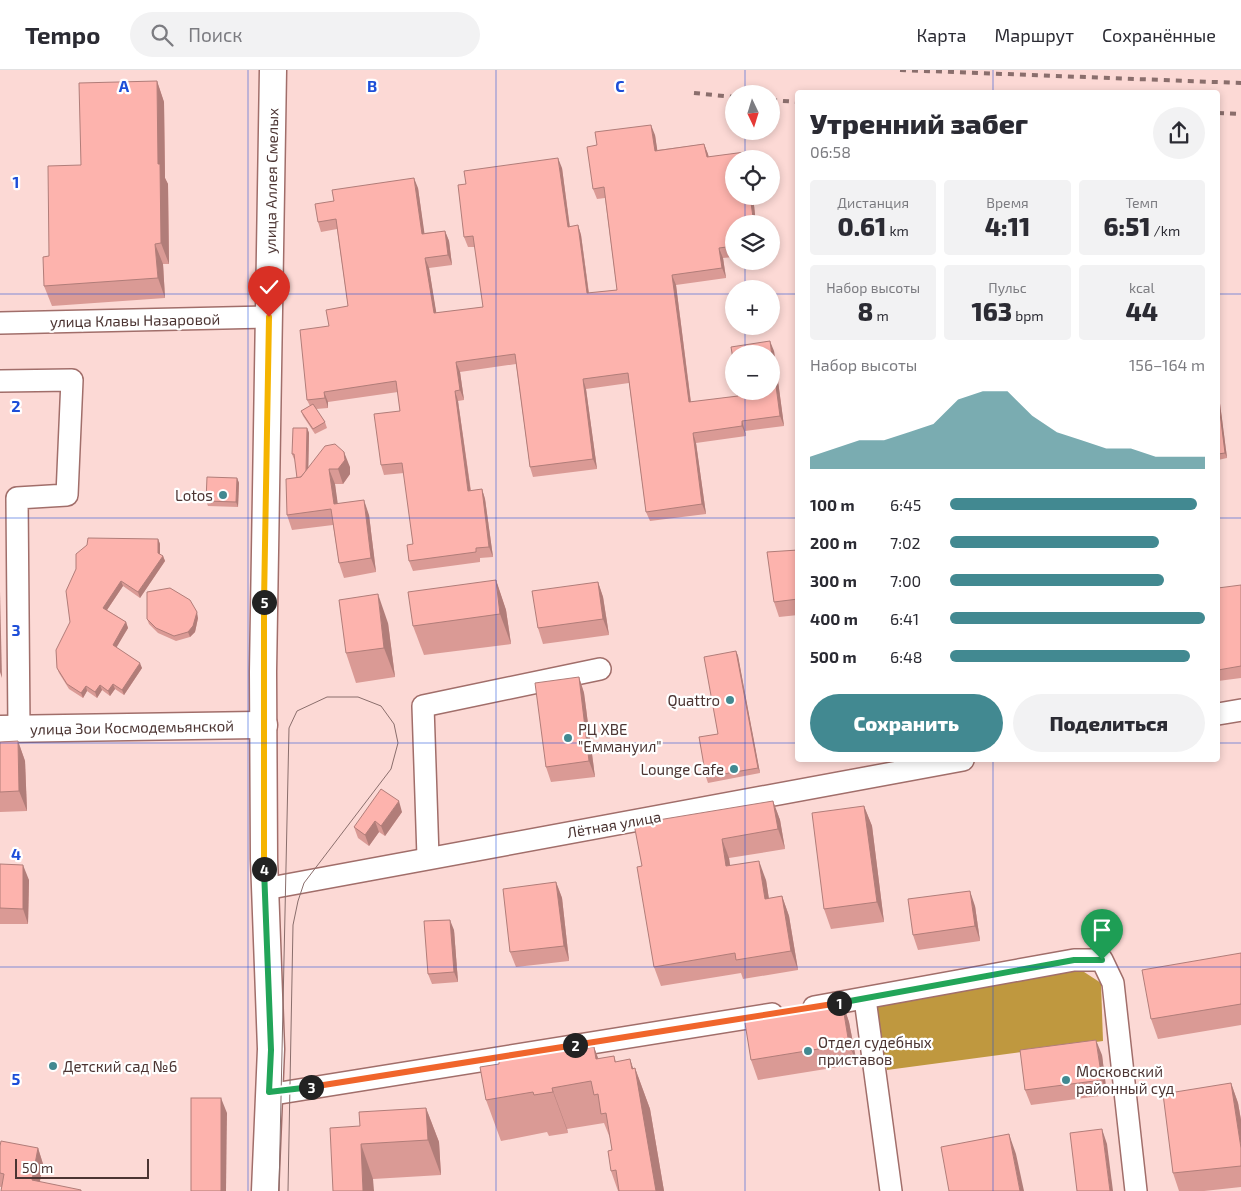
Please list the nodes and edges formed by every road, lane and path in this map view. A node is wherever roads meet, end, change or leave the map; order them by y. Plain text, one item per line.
1 (273, 70) edge
2 (269, 317) junction
3 (0, 323) edge
4 (0, 381) edge
5 (600, 668) dead end
6 (1241, 710) edge
7 (1220, 714) edge
8 (264, 725) junction
9 (10, 729) edge
10 (952, 762) edge
11 (428, 857) junction
12 (265, 889) junction
13 (865, 999) junction
14 (269, 1092) junction
15 (265, 1191) edge
16 (891, 1191) edge
17 (1136, 1191) edge

1 - 2 main road, улица Аллея Смелых
2 - 3 street, улица Клавы Назаровой
2 - 8 main road, улица Аллея Смелых
4 - 9 street
5 - 11 street
6 - 7 street
8 - 9 main road, улица Зои Космодемьянской
8 - 12 main road, улица Аллея Смелых
10 - 11 street, Лётная улица
11 - 12 street, Лётная улица
12 - 14 main road, улица Аллея Смелых
13 - 14 street
13 - 16 street
13 - 17 street
14 - 15 main road, улица Аллея Смелых

